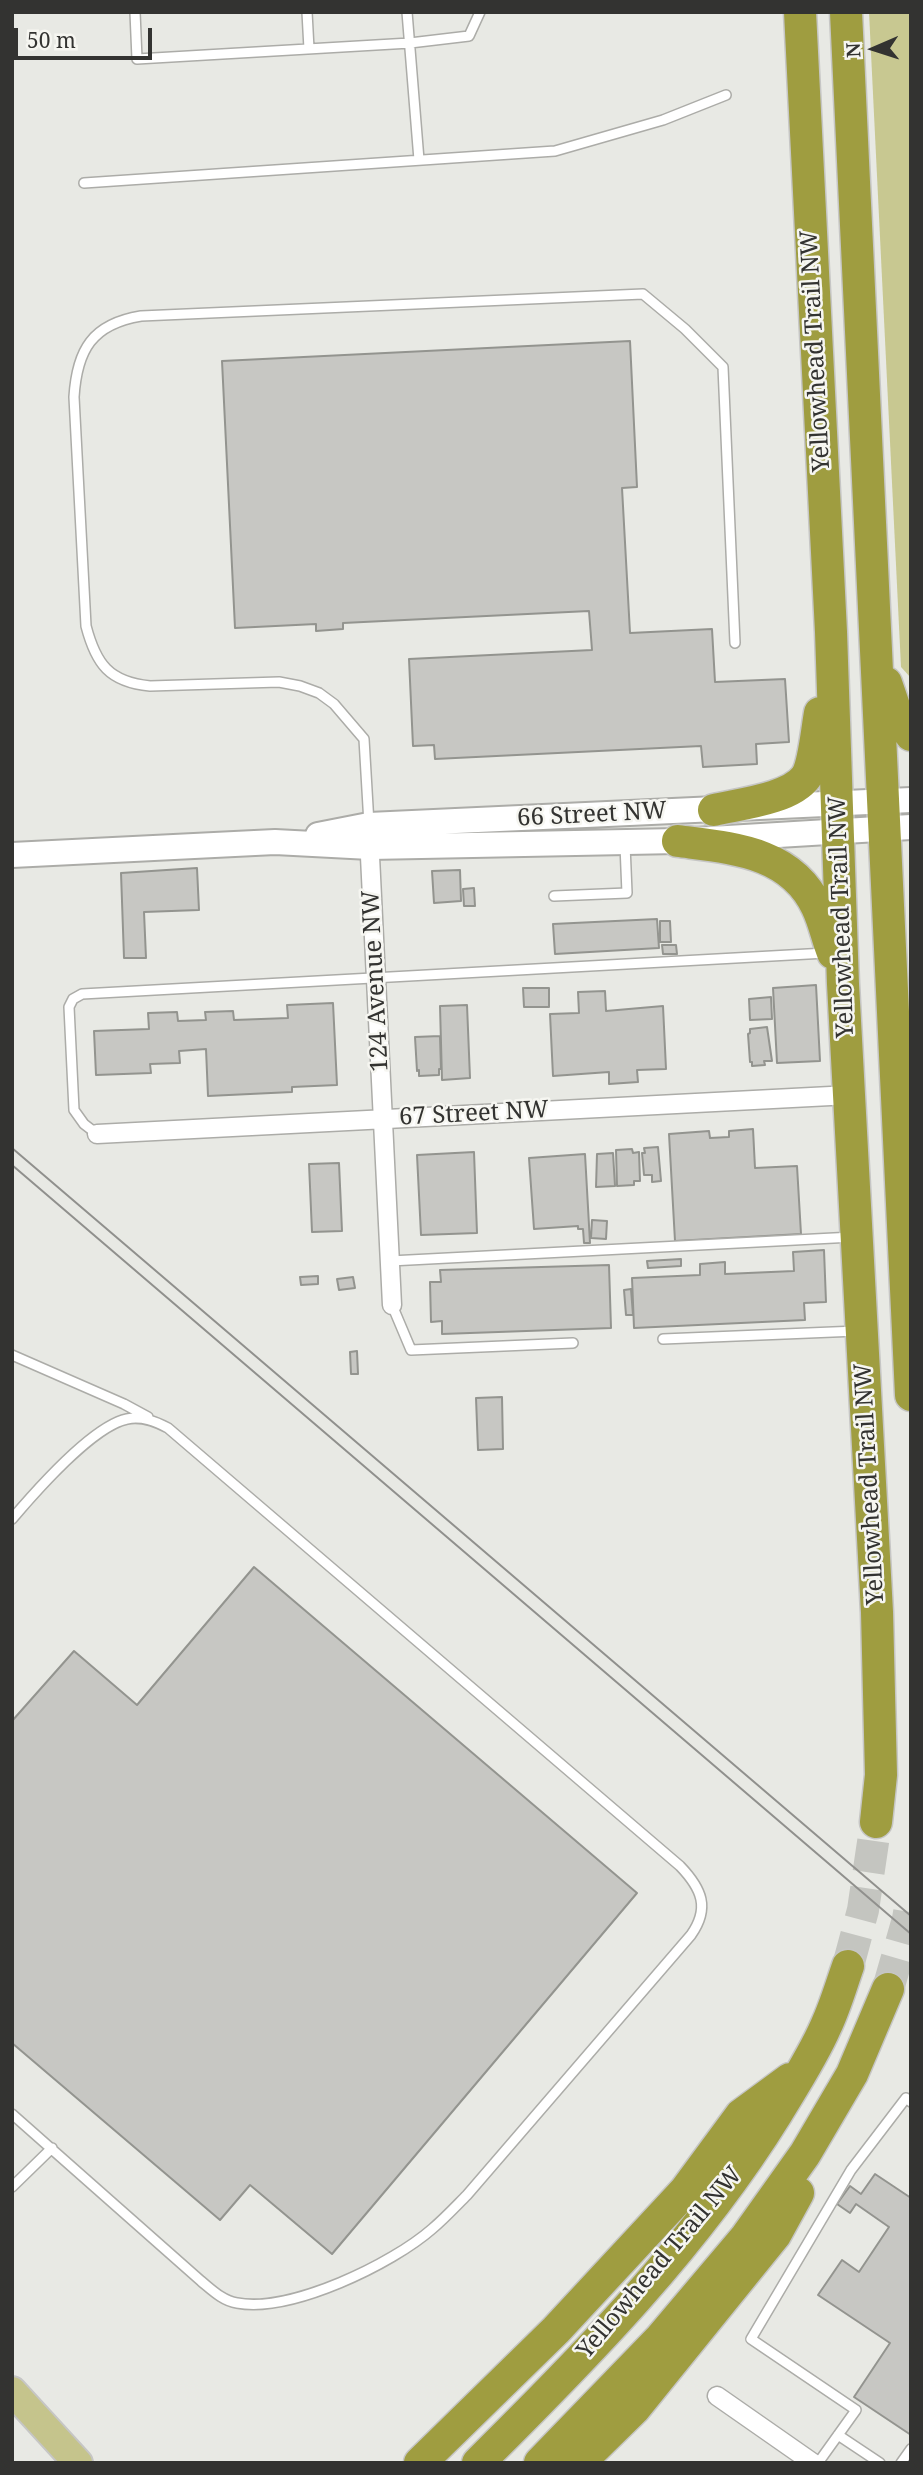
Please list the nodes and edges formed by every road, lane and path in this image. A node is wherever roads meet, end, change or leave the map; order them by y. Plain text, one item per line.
1 (135, 12) edge
2 (307, 12) edge
3 (407, 12) edge
4 (480, 12) edge
5 (800, 12) edge
6 (846, 12) edge
7 (410, 43) junction
8 (309, 49) junction
9 (726, 95) dead end
10 (419, 160) junction
11 (84, 183) dead end
12 (831, 632) junction
13 (735, 643) dead end
14 (876, 651) junction
15 (911, 735) edge
16 (714, 810) junction
17 (897, 814) edge
18 (838, 817) junction
19 (369, 836) junction
20 (678, 841) junction
21 (624, 842) junction
22 (12, 855) edge
23 (911, 889) edge
24 (554, 896) dead end
25 (897, 949) junction
26 (837, 953) junction
27 (376, 978) junction
28 (850, 1095) junction
29 (904, 1096) edge
30 (383, 1119) junction
31 (97, 1134) joint
32 (858, 1237) junction
33 (390, 1261) junction
34 (392, 1305) joint
35 (863, 1330) junction
36 (663, 1339) dead end
37 (573, 1343) dead end
38 (12, 1355) edge
39 (911, 1395) edge
40 (156, 1422) junction
41 (12, 1519) edge
42 (876, 1822) tunnel mouth
43 (848, 1966) tunnel mouth
44 (888, 1989) tunnel mouth
45 (805, 2067) junction
46 (852, 2074) junction
47 (911, 2102) edge
48 (12, 2114) edge
49 (52, 2148) junction
50 (12, 2187) edge
51 (12, 2391) edge
52 (717, 2396) dead end
53 (838, 2435) junction
54 (911, 2449) edge
55 (78, 2463) edge
56 (420, 2463) edge
57 (478, 2463) edge
58 (540, 2463) edge
59 (579, 2463) edge
60 (813, 2463) edge
61 (818, 2463) edge
62 (880, 2463) edge
63 (901, 2463) edge

1 - 8 lane
2 - 8 lane
3 - 7 lane
4 - 7 lane
5 - 12 highway, Yellowhead Trail NW
6 - 14 highway, Yellowhead Trail NW
7 - 8 lane
7 - 10 lane
9 - 10 lane
10 - 11 lane
12 - 16 highway
12 - 18 highway, Yellowhead Trail NW
13 - 19 lane
14 - 15 highway
14 - 17 highway, Yellowhead Trail NW
16 - 18 main road, 66 Street NW
16 - 19 main road, 66 Street NW
17 - 18 main road, 66 Street NW
17 - 25 highway, Yellowhead Trail NW
18 - 20 main road, 66 Street NW
18 - 26 highway, Yellowhead Trail NW
19 - 21 main road, 66 Street NW
19 - 22 main road, 66 Street NW
19 - 27 street, 124 Avenue NW
20 - 21 main road, 66 Street NW
20 - 26 highway, Yellowhead Trail NW
21 - 24 lane
23 - 25 highway
25 - 29 highway, Yellowhead Trail NW
26 - 27 lane
26 - 28 highway, Yellowhead Trail NW
27 - 30 street, 124 Avenue NW
27 - 31 lane
28 - 30 street, 67 Street NW
28 - 32 highway, Yellowhead Trail NW
29 - 39 highway, Yellowhead Trail NW
30 - 31 street, 67 Street NW
30 - 33 street, 124 Avenue NW
32 - 33 lane
32 - 35 highway, Yellowhead Trail NW
33 - 34 street, 124 Avenue NW
34 - 37 lane
35 - 36 lane
35 - 42 highway, Yellowhead Trail NW
38 - 40 lane
40 - 41 lane
40 - 49 lane
43 - 45 highway, Yellowhead Trail NW
44 - 46 highway, Yellowhead Trail NW
45 - 56 highway
45 - 57 highway, Yellowhead Trail NW
46 - 58 highway, Yellowhead Trail NW
46 - 59 highway
47 - 53 lane
48 - 49 lane
49 - 50 lane
51 - 55 main road
52 - 60 street
53 - 61 lane
53 - 62 lane
54 - 63 lane

